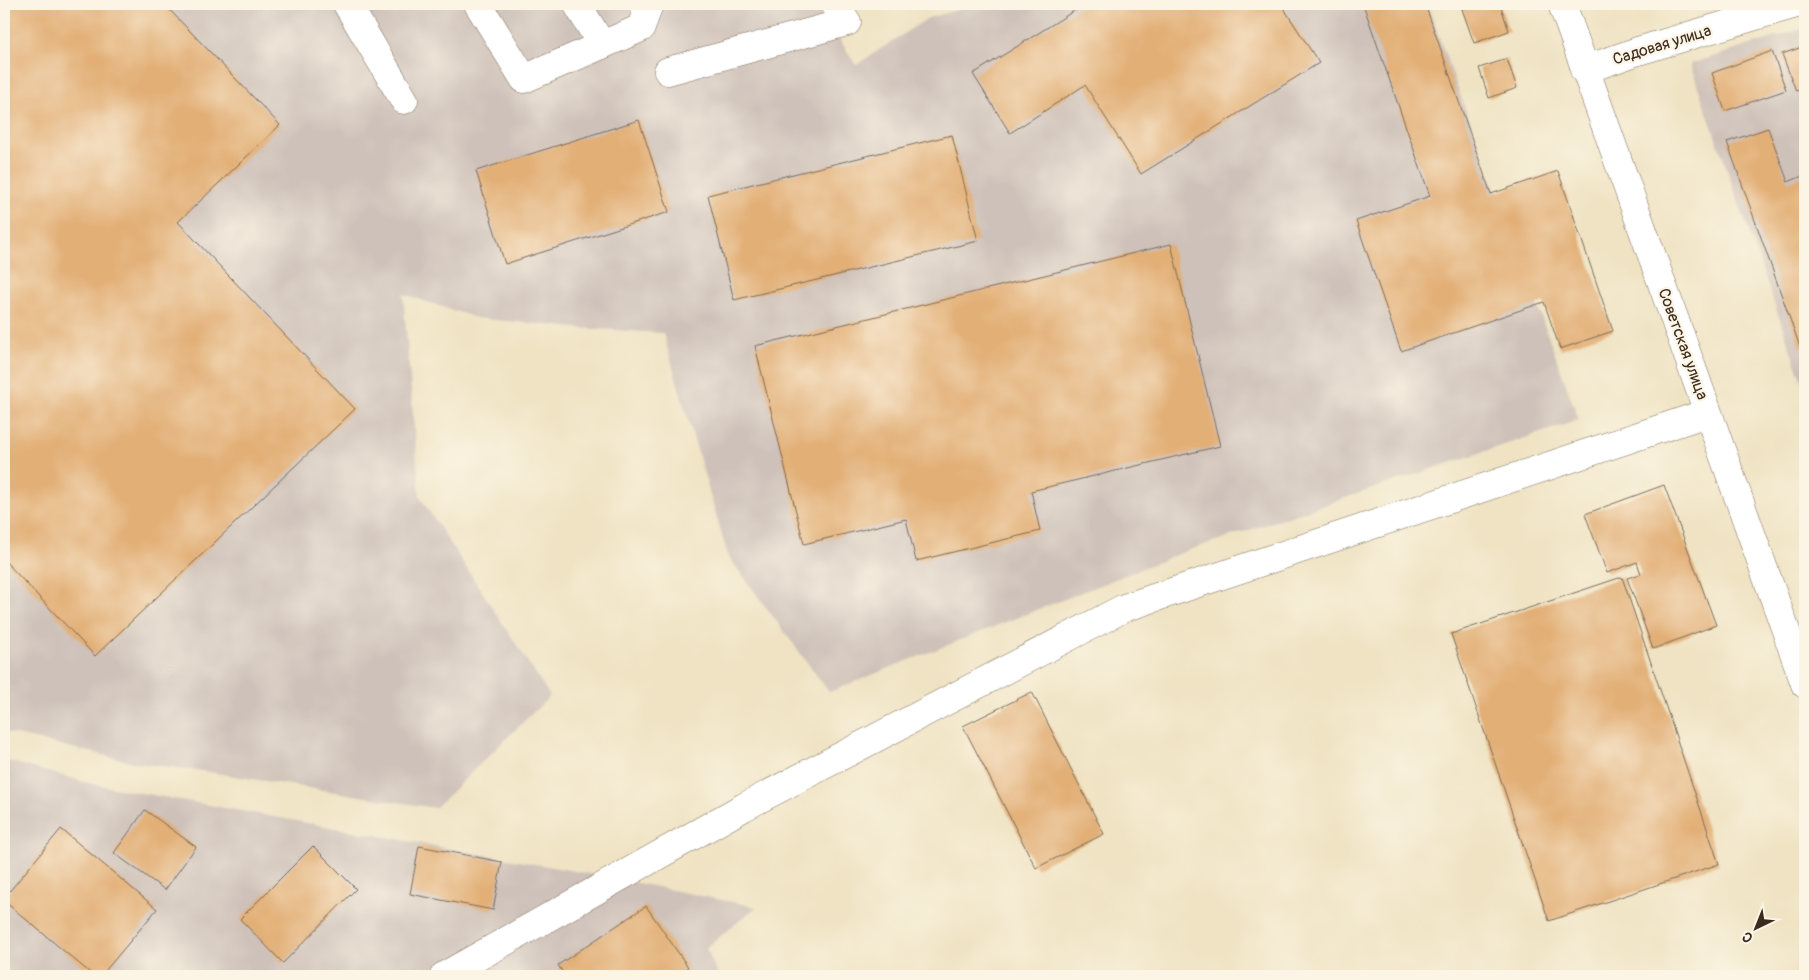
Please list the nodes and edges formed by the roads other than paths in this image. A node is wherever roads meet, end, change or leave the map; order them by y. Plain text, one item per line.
1 (347, 4) edge
2 (478, 4) edge
3 (577, 4) edge
4 (649, 4) edge
5 (1562, 4) edge
6 (1796, 4) edge
7 (841, 13) edge
8 (602, 45) junction
9 (668, 70) dead end
10 (1584, 70) junction
11 (404, 100) dead end
12 (1707, 413) junction
13 (1805, 684) edge
14 (444, 976) edge

1 - 11 street
2 - 8 street
3 - 8 street
4 - 8 street
5 - 10 street, Советская улица
6 - 10 street, Садовая улица
7 - 9 street
10 - 12 street, Советская улица
12 - 13 street, Советская улица
12 - 14 street

